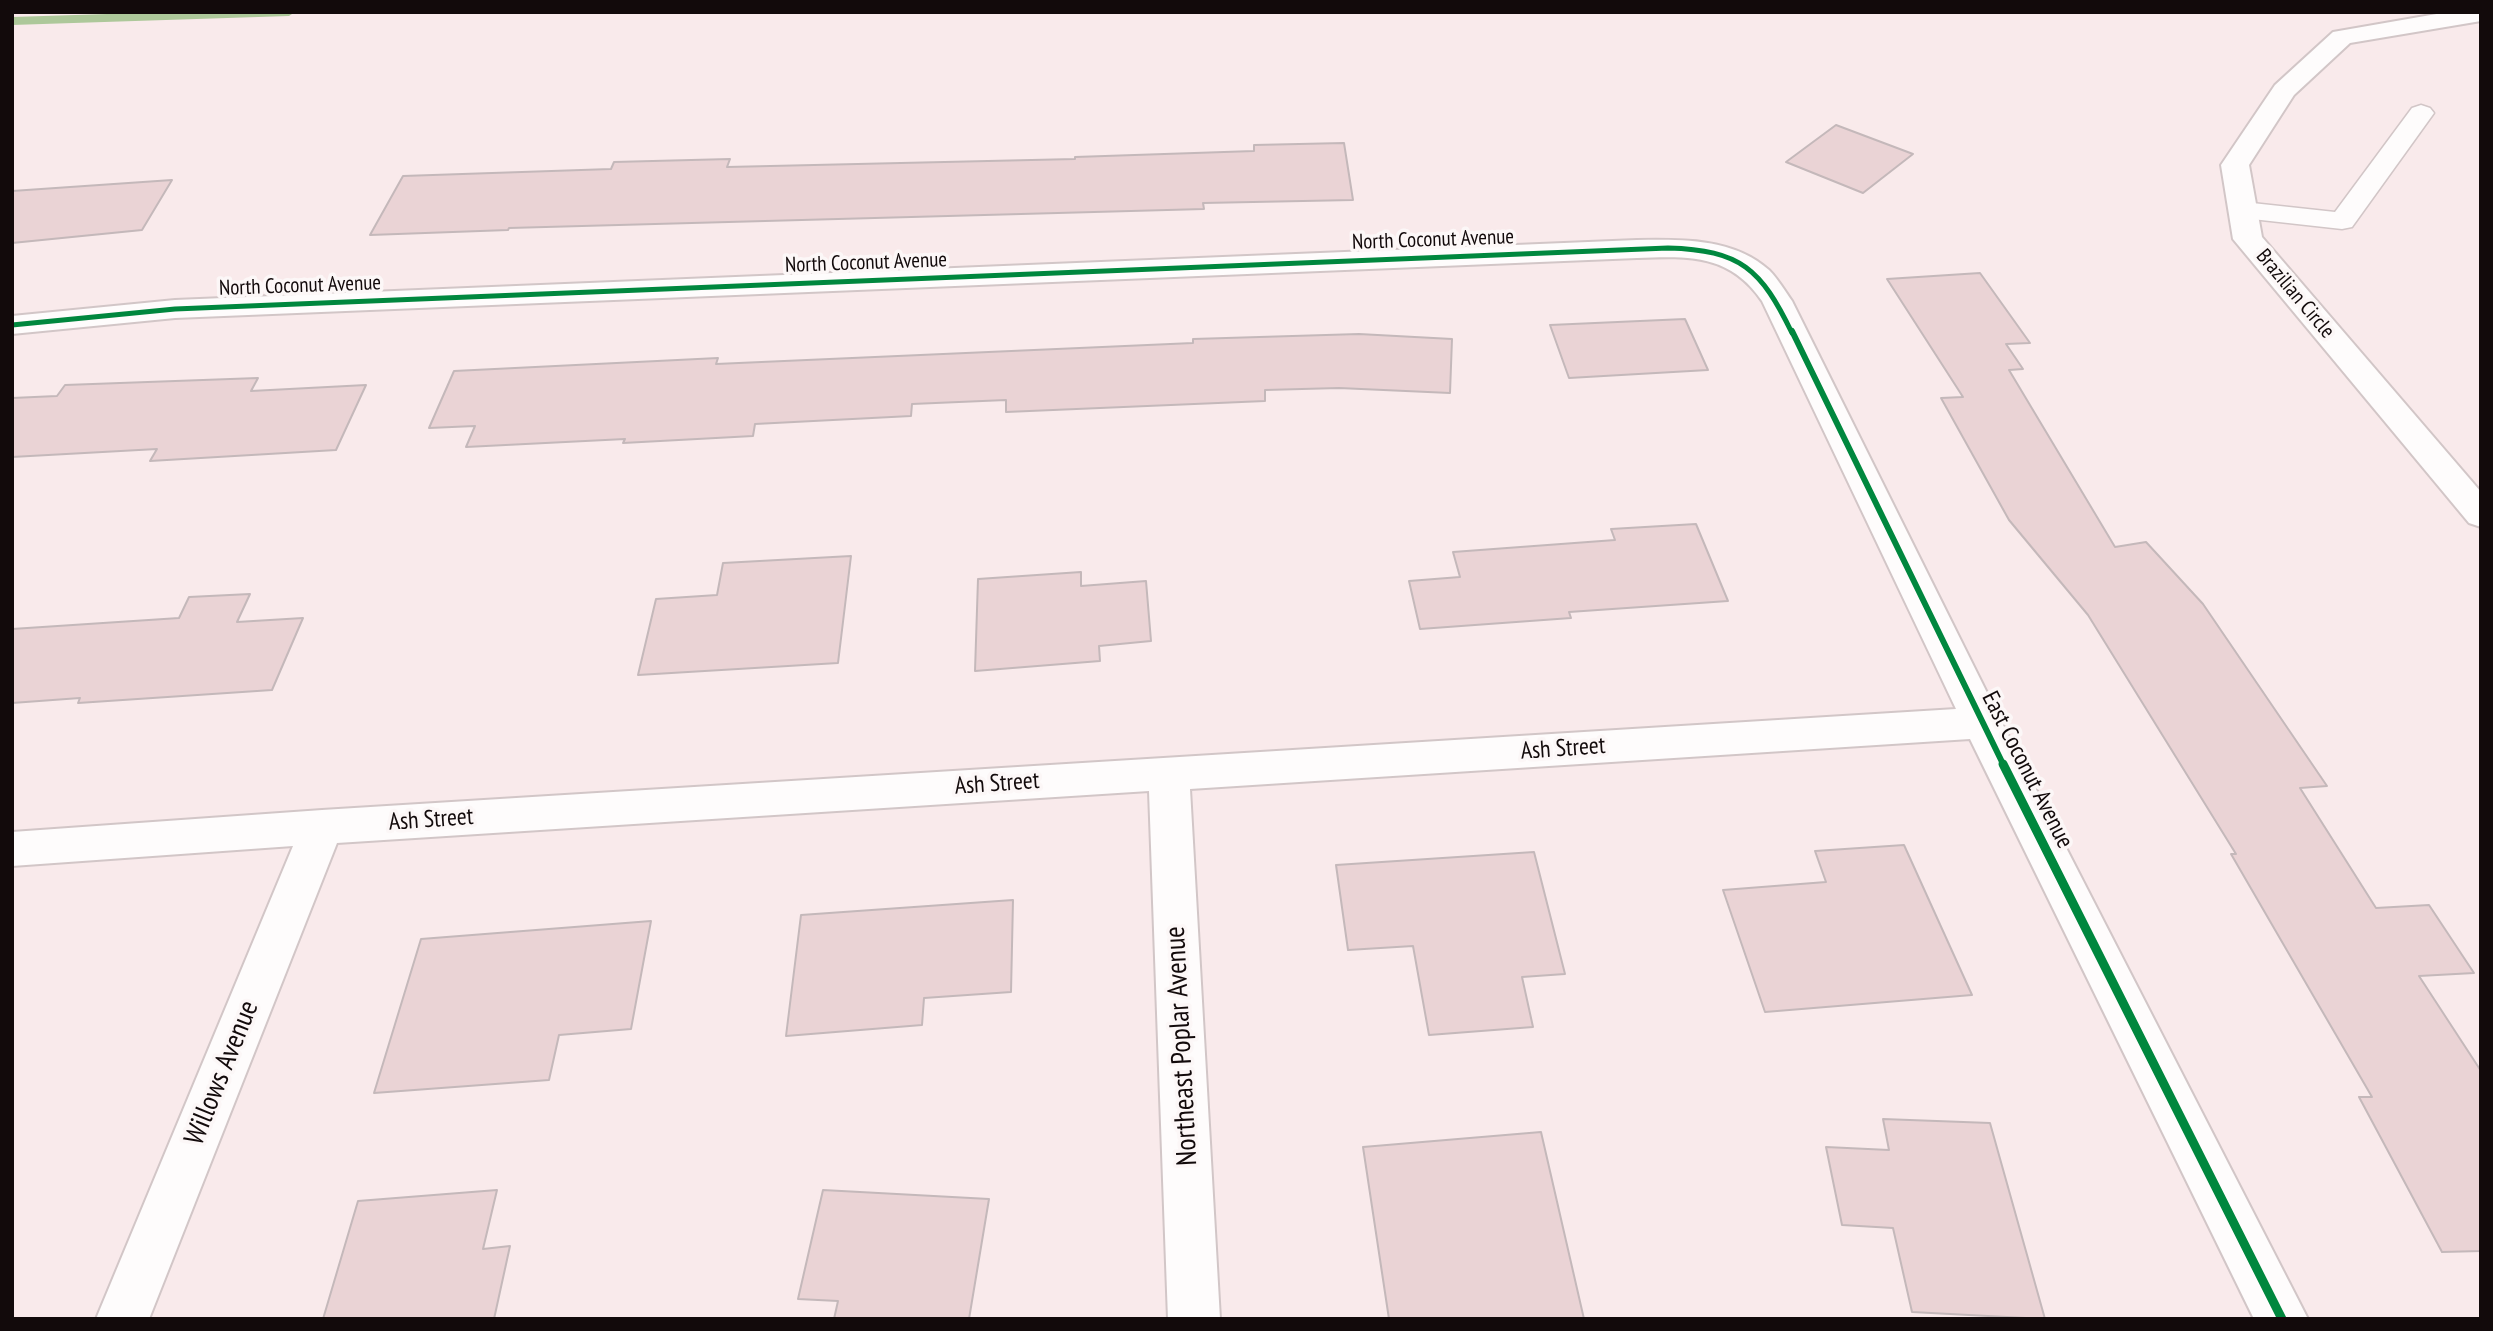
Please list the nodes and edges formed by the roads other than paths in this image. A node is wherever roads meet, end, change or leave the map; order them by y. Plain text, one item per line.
1 (2481, 14) edge
2 (2421, 113) dead end
3 (2243, 210) junction
4 (1721, 255) joint
5 (12, 325) edge
6 (2481, 515) edge
7 (1982, 723) junction
8 (1169, 774) junction
9 (322, 827) junction
10 (12, 849) edge
11 (122, 1319) edge
12 (1195, 1319) edge
13 (2282, 1319) edge

1 - 3 street, Brazilian Circle
2 - 3 lane
3 - 6 street, Brazilian Circle
4 - 5 street, North Coconut Avenue
4 - 7 street, East Coconut Avenue
7 - 8 street, Ash Street
7 - 13 street, East Coconut Avenue
8 - 9 street, Ash Street
8 - 12 street, Northeast Poplar Avenue
9 - 10 street, Ash Street
9 - 11 street, Willows Avenue

